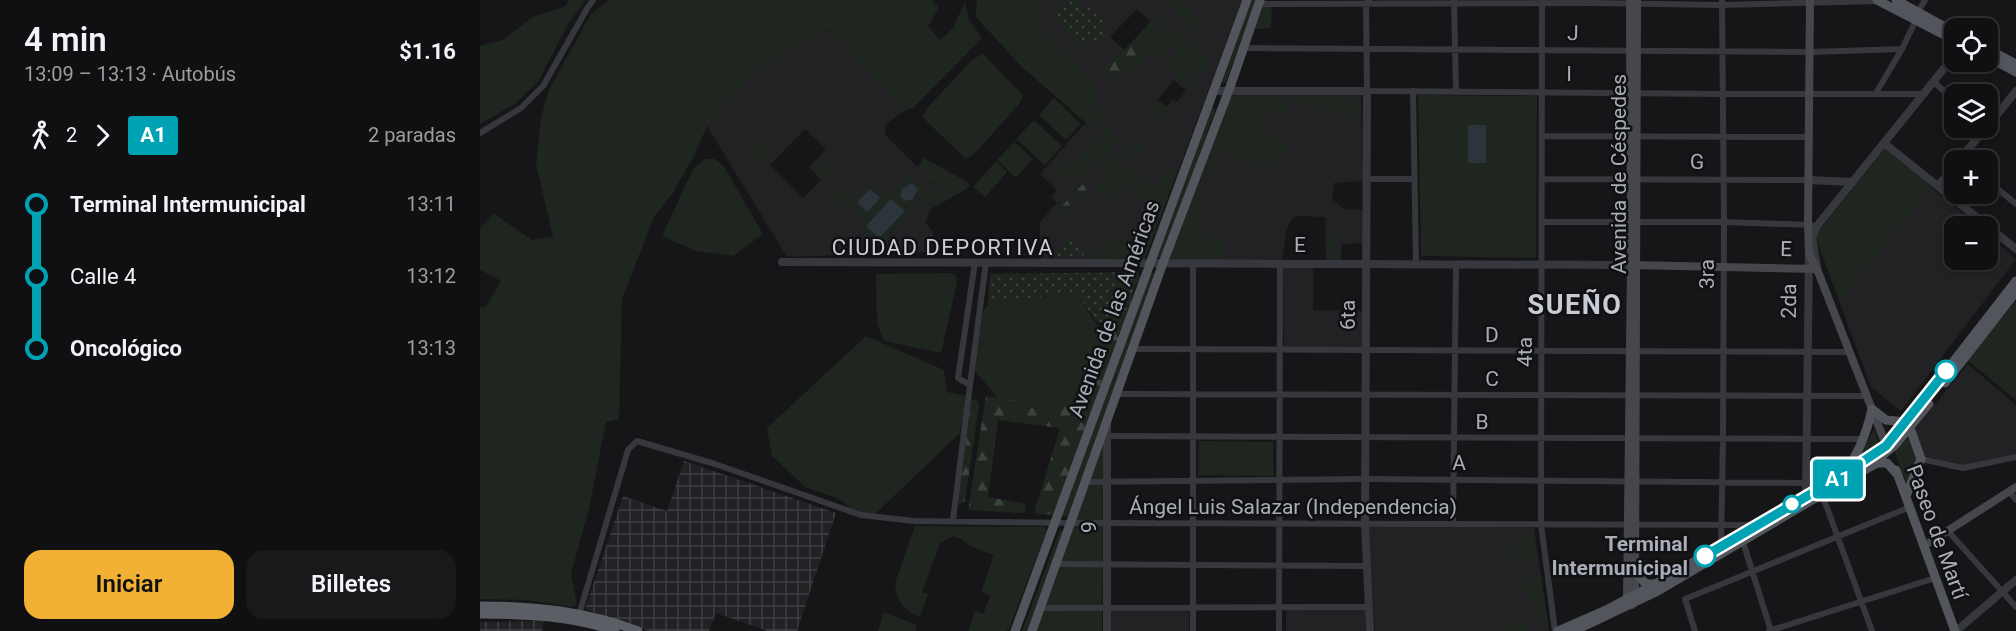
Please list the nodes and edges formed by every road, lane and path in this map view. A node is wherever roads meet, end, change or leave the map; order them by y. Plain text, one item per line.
1 (593, 0) edge
2 (1247, 0) edge
3 (1896, 0) edge
4 (1924, 0) edge
5 (1454, 1) edge
6 (1810, 1) edge
7 (1878, 1) edge
8 (1259, 2) edge
9 (1368, 2) edge
10 (1542, 2) edge
11 (1634, 2) edge
12 (1722, 2) edge
13 (1915, 13) junction
14 (1944, 27) edge
15 (1944, 33) edge
16 (1243, 48) junction
17 (1902, 49) junction
18 (1368, 50) junction
19 (1455, 50) junction
20 (1543, 50) junction
21 (1634, 51) junction
22 (1723, 51) junction
23 (1810, 52) junction
24 (1998, 54) edge
25 (1998, 62) edge
26 (2016, 64) edge
27 (1944, 69) edge
28 (2016, 72) edge
29 (1934, 82) junction
30 (1229, 90) junction
31 (1214, 91) junction
32 (1367, 91) junction
33 (1413, 91) junction
34 (1456, 91) junction
35 (1944, 91) edge
36 (2016, 91) edge
37 (1542, 92) junction
38 (1634, 93) junction
39 (1876, 93) junction
40 (1723, 94) junction
41 (1809, 94) junction
42 (1925, 94) junction
43 (1998, 113) edge
44 (480, 133) edge
45 (1542, 136) junction
46 (1633, 136) junction
47 (1723, 137) junction
48 (1808, 137) junction
49 (1978, 138) edge
50 (1884, 143) junction
51 (1969, 150) edge
52 (1944, 178) edge
53 (1367, 179) junction
54 (1415, 179) junction
55 (1542, 179) junction
56 (1634, 179) junction
57 (1723, 180) junction
58 (1808, 180) junction
59 (1852, 182) junction
60 (1938, 186) junction
61 (1998, 189) edge
62 (2016, 204) edge
63 (1542, 222) junction
64 (1724, 222) junction
65 (1634, 223) junction
66 (1812, 225) junction
67 (2016, 249) edge
68 (1809, 255) junction
69 (782, 262) dead end
70 (975, 262) junction
71 (986, 262) junction
72 (1150, 263) junction
73 (1163, 263) junction
74 (1193, 263) junction
75 (1280, 263) junction
76 (1366, 264) junction
77 (1416, 264) junction
78 (1456, 264) junction
79 (1541, 264) junction
80 (1634, 265) junction
81 (1724, 266) junction
82 (1808, 268) junction
83 (1817, 269) junction
84 (2016, 281) edge
85 (2016, 292) edge
86 (1134, 349) junction
87 (1193, 350) junction
88 (1280, 350) junction
89 (1366, 351) junction
90 (1455, 351) junction
91 (1542, 352) junction
92 (1633, 352) junction
93 (1723, 352) junction
94 (1850, 352) junction
95 (1807, 353) junction
96 (970, 385) junction
97 (1193, 393) junction
98 (1279, 393) junction
99 (1118, 394) junction
100 (1365, 394) junction
101 (1455, 395) junction
102 (1541, 395) junction
103 (1633, 395) junction
104 (1807, 395) junction
105 (1723, 396) junction
106 (1867, 396) junction
107 (1872, 409) junction
108 (1908, 425) junction
109 (1104, 436) junction
110 (1193, 437) junction
111 (1279, 437) junction
112 (1365, 437) junction
113 (1455, 438) junction
114 (1541, 438) junction
115 (1632, 438) junction
116 (1724, 438) junction
117 (1807, 438) junction
118 (1863, 439) junction
119 (1887, 448) junction
120 (2016, 457) edge
121 (1921, 459) junction
122 (1869, 467) junction
123 (1897, 474) junction
124 (1366, 479) junction
125 (1280, 480) junction
126 (1453, 480) junction
127 (1541, 480) junction
128 (1836, 480) junction
129 (1107, 481) junction
130 (1193, 481) junction
131 (1633, 481) junction
132 (1722, 481) junction
133 (1085, 482) junction
134 (1806, 483) junction
135 (2013, 489) edge
136 (1822, 494) junction
137 (1806, 495) junction
138 (1906, 496) junction
139 (2016, 500) edge
140 (1910, 507) junction
141 (953, 520) junction
142 (1055, 523) junction
143 (1070, 523) junction
144 (1107, 524) junction
145 (1193, 524) junction
146 (1280, 524) junction
147 (1365, 524) junction
148 (1453, 524) junction
149 (1541, 524) junction
150 (1632, 524) junction
151 (1721, 525) junction
152 (1759, 525) junction
153 (1948, 531) junction
154 (1837, 535) junction
155 (1743, 542) junction
156 (1924, 546) junction
157 (1721, 547) junction
158 (1056, 564) junction
159 (1107, 564) junction
160 (1193, 565) junction
161 (1280, 565) junction
162 (1367, 566) junction
163 (1752, 570) junction
164 (1635, 572) junction
165 (1935, 578) junction
166 (2016, 580) edge
167 (1657, 583) junction
168 (2002, 592) junction
169 (1631, 600) junction
170 (1862, 601) junction
171 (480, 606) edge
172 (1369, 607) junction
173 (2016, 607) edge
174 (1040, 608) junction
175 (1107, 608) junction
176 (1193, 608) junction
177 (1280, 608) junction
178 (480, 614) edge
179 (579, 616) junction
180 (615, 631) edge
181 (638, 631) edge
182 (1015, 631) edge
183 (1032, 631) edge
184 (1107, 631) edge
185 (1193, 631) edge
186 (1279, 631) edge
187 (1370, 631) edge
188 (1557, 631) edge
189 (1574, 631) edge
190 (1695, 631) edge
191 (1770, 631) edge
192 (1872, 631) edge
193 (1955, 631) edge

1 - 44 street
2 - 31 main road, Avenida de las Américas
3 - 13 main road
4 - 13 street
5 - 9 street
5 - 10 street
5 - 19 street
6 - 7 street
6 - 12 street
6 - 23 main road, 2da
7 - 13 main road
8 - 9 street
8 - 16 main road, Avenida de las Américas
9 - 18 street, 6ta
10 - 11 street
10 - 20 street, 4ta
11 - 12 street
11 - 21 main road, Avenida de Céspedes
12 - 22 street, 3ra
13 - 14 main road
13 - 15 main road
13 - 17 street
16 - 18 street, J
16 - 30 main road, Avenida de las Américas
17 - 23 street, J
17 - 39 street
18 - 19 street, J
18 - 32 street, 6ta
19 - 20 street, J
19 - 34 street
20 - 21 street, J
20 - 37 street, 4ta
21 - 22 street, J
21 - 38 main road, Avenida de Céspedes
22 - 23 street, J
22 - 40 street, 3ra
23 - 41 main road, 2da
24 - 26 main road
25 - 28 main road
27 - 29 street
29 - 35 street
29 - 42 street
30 - 31 street, I
30 - 32 street, I
30 - 73 main road, Avenida de las Américas
31 - 72 main road, Avenida de las Américas
32 - 33 street, I
32 - 53 street, 6ta
33 - 34 street, I
33 - 54 street
34 - 37 street, I
36 - 43 street
37 - 38 street, I
37 - 45 street, 4ta
38 - 40 street, I
38 - 46 main road, Avenida de Céspedes
39 - 41 street, I
39 - 42 street, I
40 - 41 street, I
40 - 47 street, 3ra
41 - 48 main road, 2da
42 - 50 street
45 - 46 street
45 - 55 street, 4ta
46 - 47 street
46 - 56 main road, Avenida de Céspedes
47 - 48 street
47 - 57 street, 3ra
48 - 58 main road, 2da
49 - 51 street
50 - 59 street
50 - 60 street
52 - 60 street
53 - 54 street
53 - 76 street, 6ta
54 - 77 street
55 - 56 street, G
55 - 63 street, 4ta
56 - 57 street, G
56 - 65 main road, Avenida de Céspedes
57 - 58 street, G
57 - 64 street, 3ra
58 - 59 street, G
58 - 66 main road, 2da
59 - 66 street
60 - 67 street
61 - 62 street
63 - 65 street
63 - 79 street, 4ta
64 - 65 street
64 - 66 street
64 - 81 street, 3ra
65 - 80 main road, Avenida de Céspedes
66 - 68 main road, 2da
66 - 83 street
68 - 82 street, 2da
68 - 83 main road
69 - 70 street, E
70 - 71 street, E
70 - 96 street
71 - 72 street, E
71 - 96 street
72 - 73 street, E
72 - 142 main road, Avenida de las Américas
73 - 74 street, E
73 - 86 main road, Avenida de las Américas
74 - 75 street, E
74 - 87 street
75 - 76 street, E
75 - 88 street
76 - 77 street, E
76 - 89 street, 6ta
77 - 78 street, E
78 - 79 street, E
78 - 90 street
79 - 80 street, E
79 - 91 street, 4ta
80 - 81 main road, E
80 - 92 main road, Avenida de Céspedes
81 - 82 main road, E
81 - 93 street, 3ra
82 - 83 main road, E
82 - 95 street, 2da
83 - 94 main road
84 - 108 main road
85 - 108 main road
86 - 87 street, D
86 - 99 main road, Avenida de las Américas
87 - 88 street, D
87 - 97 street
88 - 89 street, D
88 - 98 street
89 - 90 street, D
89 - 100 street, 6ta
90 - 91 street, D
90 - 101 street
91 - 92 street, D
91 - 102 street, 4ta
92 - 93 street, D
92 - 103 main road, Avenida de Céspedes
93 - 95 street, D
93 - 105 street, 3ra
94 - 95 street, D
94 - 106 main road
95 - 104 street, 2da
96 - 141 street
97 - 98 street, C
97 - 99 street, C
97 - 110 street
98 - 100 street, C
98 - 111 street
99 - 109 main road, Avenida de las Américas
100 - 101 street, C
100 - 112 street, 6ta
101 - 102 street, C
101 - 113 street
102 - 103 street, C
102 - 114 street, 4ta
103 - 105 street, C
103 - 115 main road, Avenida de Céspedes
104 - 105 street, C
104 - 106 street, C
104 - 117 street, 2da
105 - 116 street, 3ra
106 - 107 main road
107 - 108 main road
107 - 118 main road
107 - 119 main road
108 - 119 main road
108 - 121 main road
109 - 110 street, B
109 - 129 street, 9
109 - 133 main road, Avenida de las Américas
110 - 111 street, B
110 - 130 street
111 - 112 street, B
111 - 125 street
112 - 113 street, B
112 - 124 street, 6ta
113 - 114 street, B
113 - 126 street
114 - 115 street, B
114 - 127 street, 4ta
115 - 116 street, B
115 - 131 main road, Avenida de Céspedes
116 - 117 street, B
116 - 132 street, 3ra
117 - 118 street, B
117 - 134 street, 2da
118 - 128 main road
119 - 122 main road
119 - 123 main road, Paseo de Martí
119 - 128 main road
120 - 121 street
121 - 138 main road
122 - 123 main road
122 - 136 main road
123 - 138 main road, Paseo de Martí
124 - 125 street, A
124 - 126 street, A
124 - 147 street, 6ta
125 - 130 street, A
125 - 146 street
126 - 127 street, A
126 - 148 street
127 - 131 street, A
127 - 149 street, 4ta
128 - 134 street, A
128 - 137 main road
129 - 130 street, A
129 - 133 street, A
129 - 144 street, 9
130 - 145 street
131 - 132 street, A
131 - 150 main road, Avenida de Céspedes
132 - 134 street, A
132 - 151 street, 3ra
133 - 143 main road, Avenida de las Américas
134 - 137 street, 2da
135 - 139 street
135 - 153 main road
136 - 154 street
136 - 155 main road
137 - 152 main road
138 - 140 main road, Paseo de Martí
140 - 154 street
140 - 156 main road, Paseo de Martí
141 - 142 street, Ángel Luis Salazar (Independencia)
141 - 179 street, Ángel Luis Salazar (Independencia)
142 - 143 street, Ángel Luis Salazar (Independencia)
142 - 182 main road, Avenida de las Américas
143 - 144 street, Ángel Luis Salazar (Independencia)
143 - 158 main road, Avenida de las Américas
144 - 145 street, Ángel Luis Salazar (Independencia)
144 - 159 street, 9
145 - 146 street, Ángel Luis Salazar (Independencia)
145 - 160 street
146 - 147 street, Ángel Luis Salazar (Independencia)
146 - 161 street
147 - 148 street, Ángel Luis Salazar (Independencia)
147 - 162 street, 6ta
148 - 149 street, Ángel Luis Salazar (Independencia)
149 - 150 street, Ángel Luis Salazar (Independencia)
149 - 188 street, 4ta
150 - 151 street, Ángel Luis Salazar (Independencia)
150 - 164 main road, Avenida de Céspedes
150 - 169 main road, Avenida de Céspedes
151 - 152 street, Ángel Luis Salazar (Independencia)
151 - 157 street, 3ra
152 - 157 main road
153 - 156 main road
153 - 168 street
154 - 163 street
154 - 170 street
155 - 163 street
155 - 169 main road
156 - 165 main road, Paseo de Martí
157 - 167 main road
158 - 159 street
158 - 174 main road, Avenida de las Américas
159 - 160 street
159 - 175 street, 9
160 - 161 street
160 - 176 street
161 - 162 street
161 - 177 street
162 - 172 street, 6ta
163 - 190 street
163 - 191 street
164 - 167 main road
164 - 169 main road, Avenida de Céspedes
165 - 170 street
165 - 193 main road, Paseo de Martí
166 - 168 street
167 - 169 main road
168 - 173 street
168 - 193 street
169 - 188 main road
169 - 189 main road
170 - 191 street
170 - 192 street
171 - 179 highway
172 - 177 street
172 - 187 street, 6ta
174 - 175 street
174 - 183 main road, Avenida de las Américas
175 - 176 street
175 - 184 street, 9
176 - 177 street
176 - 185 street
177 - 186 street
178 - 179 highway
179 - 180 highway
179 - 181 highway

